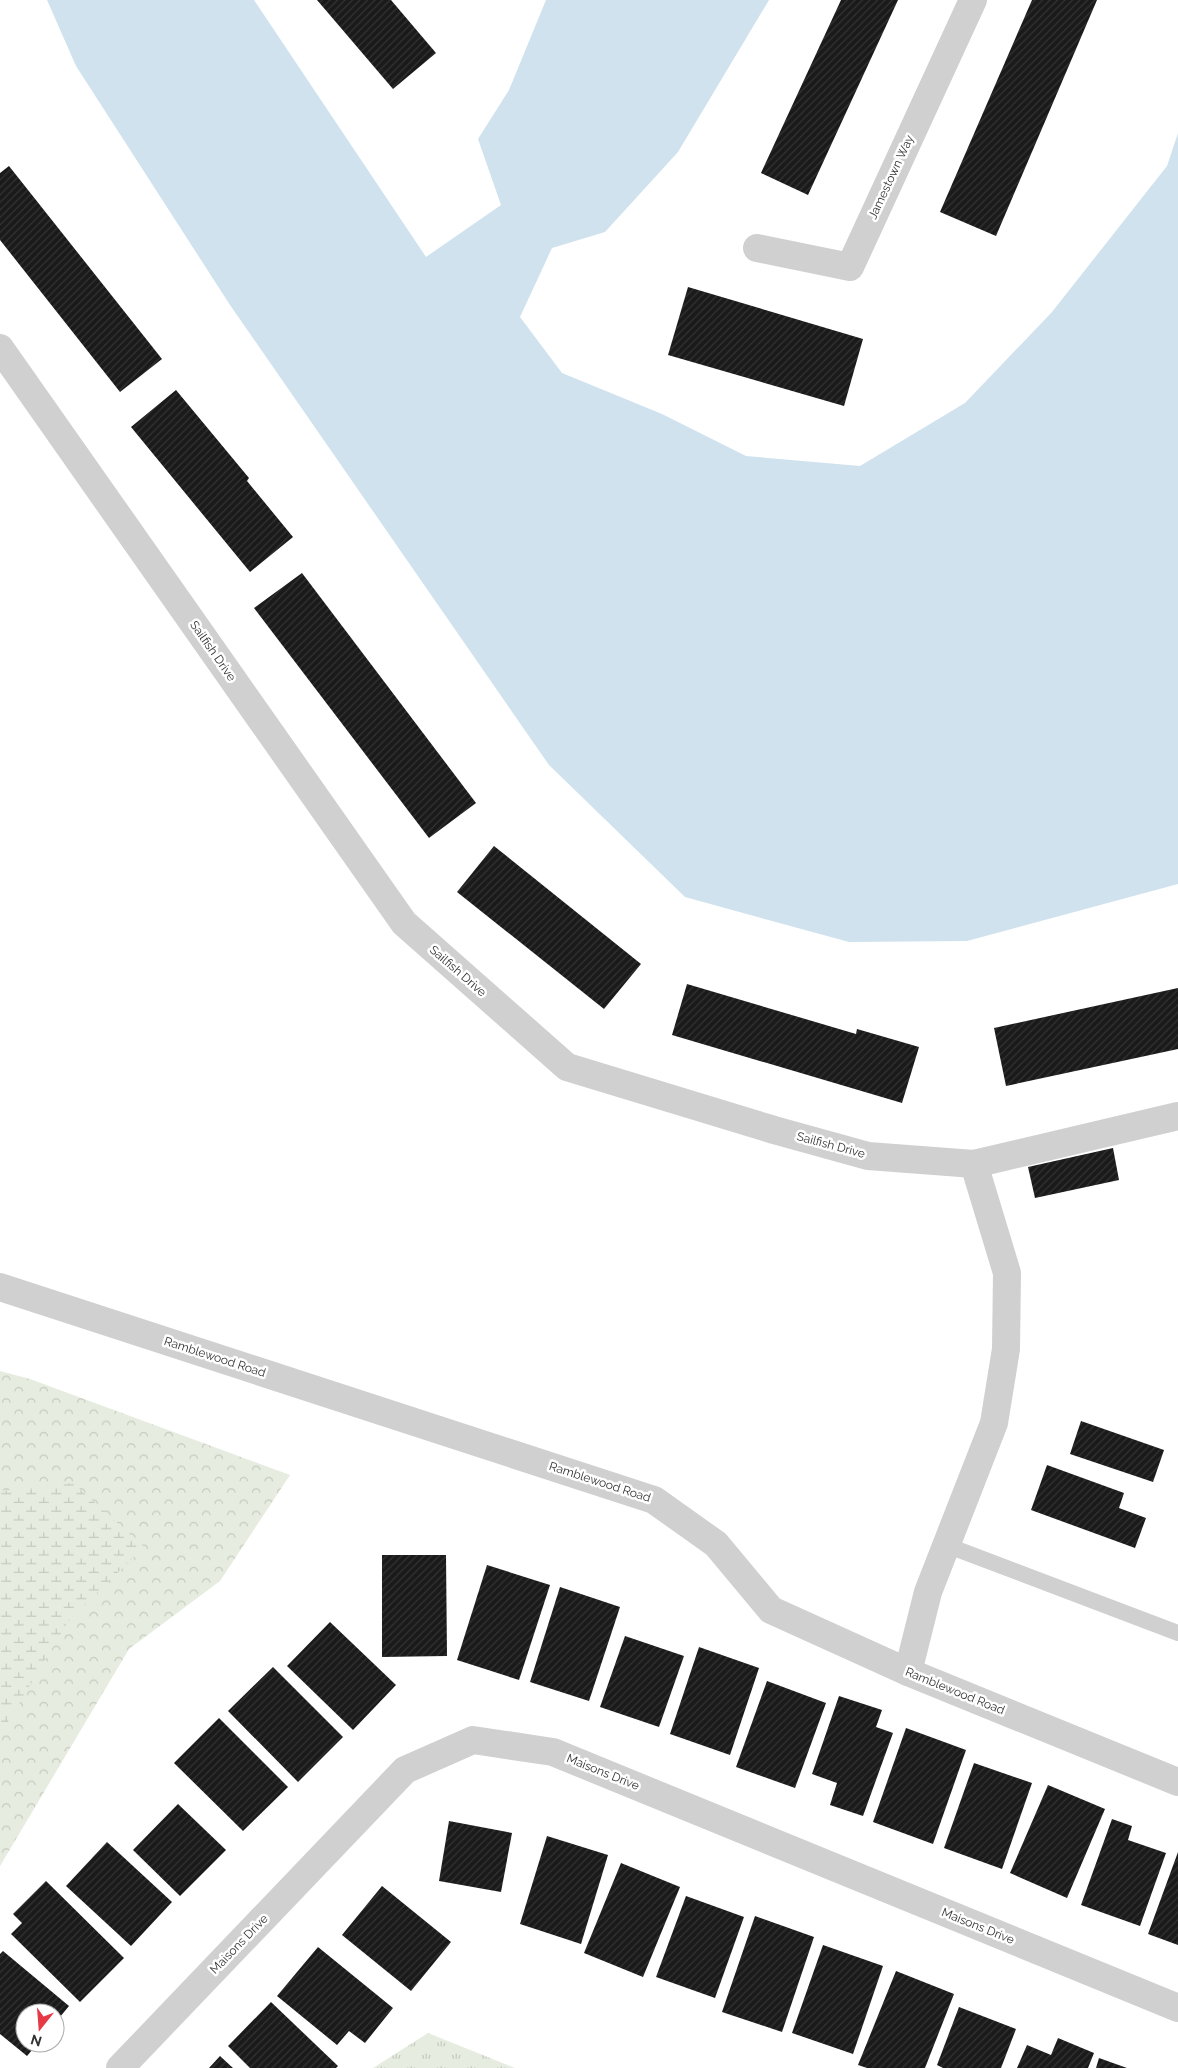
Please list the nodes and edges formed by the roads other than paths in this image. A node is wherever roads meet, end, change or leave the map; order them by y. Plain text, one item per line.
1 (972, 0) edge
2 (757, 248) dead end
3 (0, 348) edge
4 (1178, 1116) edge
5 (974, 1164) junction
6 (0, 1287) edge
7 (946, 1545) junction
8 (1178, 1633) edge
9 (908, 1672) junction
10 (1178, 1782) edge
11 (1178, 2008) edge
12 (120, 2068) edge

1 - 2 street, Jamestown Way
3 - 5 street, Sailfish Drive
4 - 5 street, Sailfish Drive
5 - 7 street
6 - 9 street, Ramblewood Road
7 - 8 lane
7 - 9 street
9 - 10 street, Ramblewood Road
11 - 12 street, Maisons Drive

